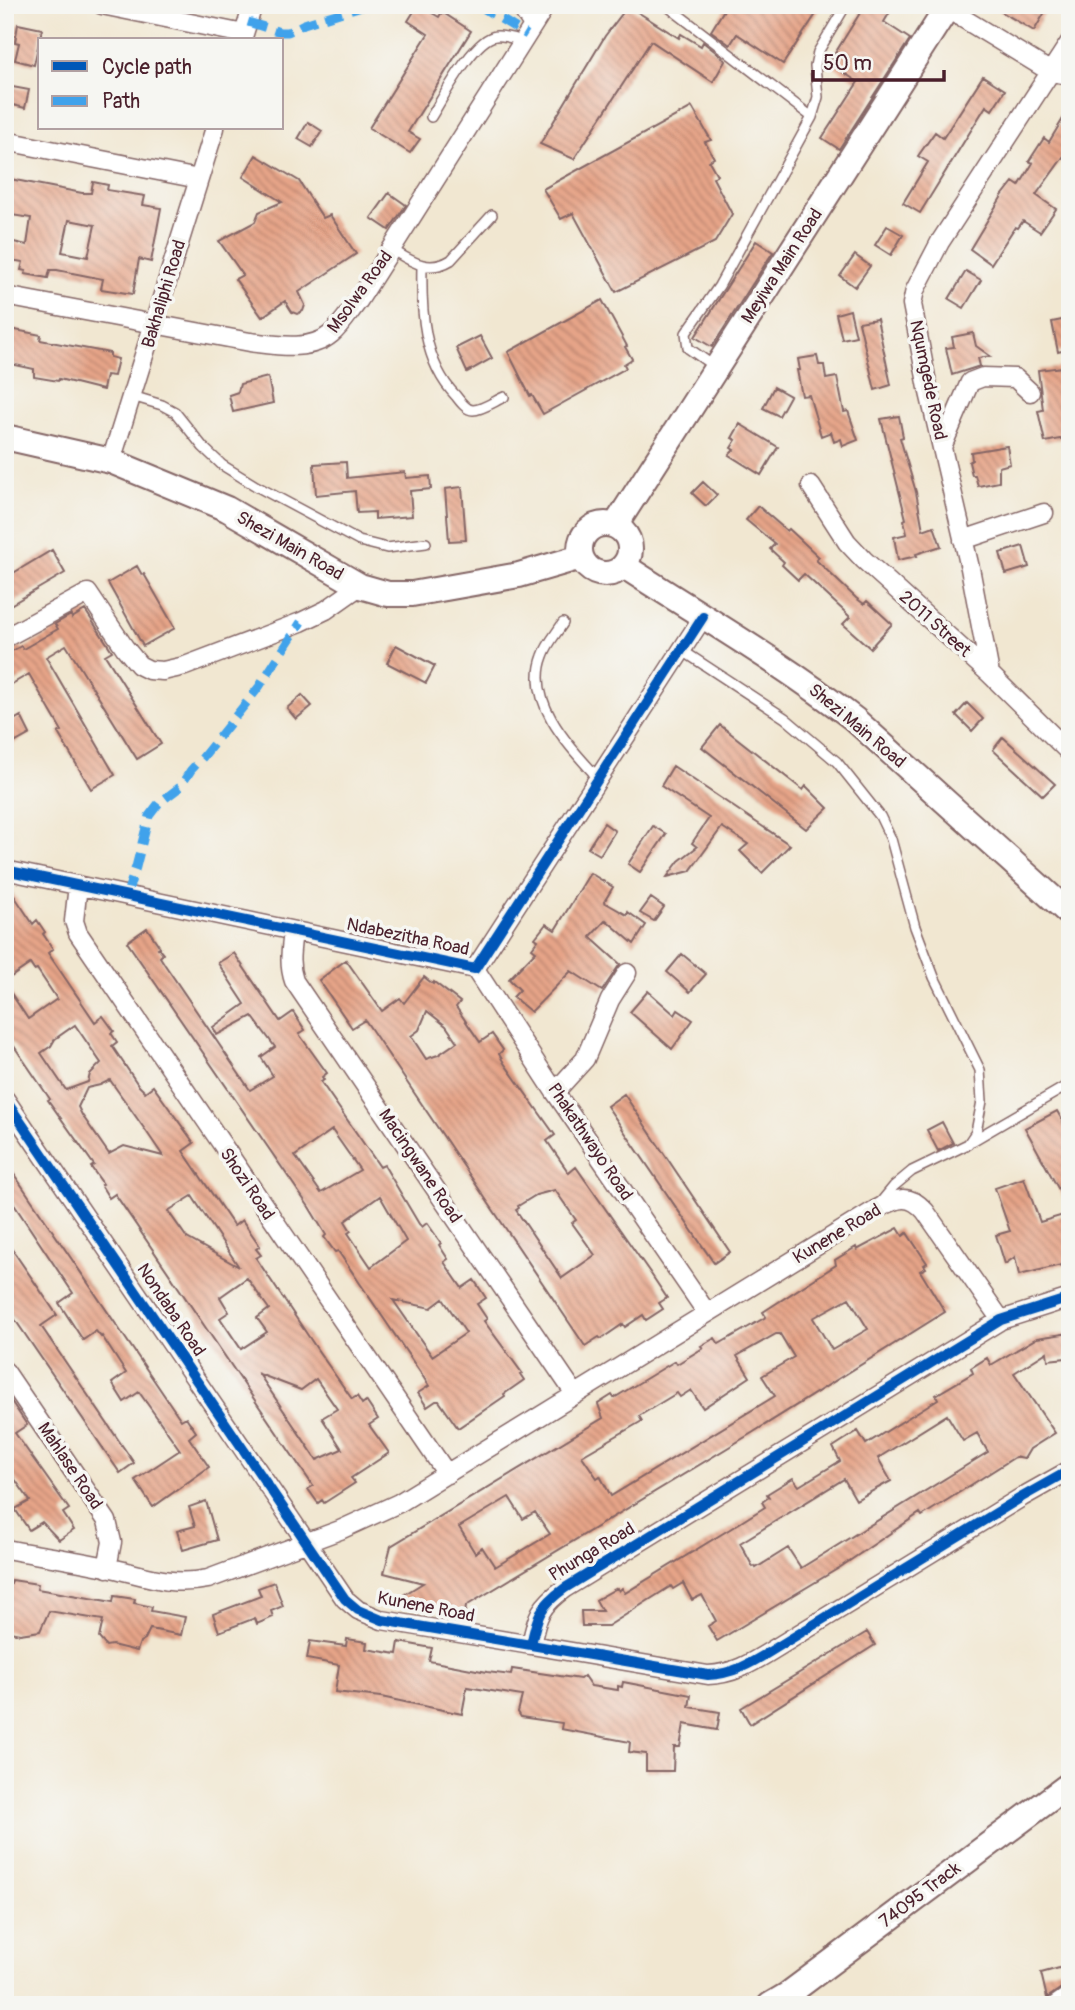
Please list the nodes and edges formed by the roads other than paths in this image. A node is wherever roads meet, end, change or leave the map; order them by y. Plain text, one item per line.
1 (102, 5) edge
2 (253, 5) edge
3 (514, 5) edge
4 (546, 5) edge
5 (666, 5) edge
6 (846, 5) edge
7 (946, 6) edge
8 (527, 35) junction
9 (243, 37) edge
10 (1070, 42) edge
11 (1051, 72) junction
12 (1070, 75) edge
13 (431, 117) dead end
14 (812, 117) junction
15 (214, 130) edge
16 (5, 141) edge
17 (199, 179) junction
18 (492, 215) dead end
19 (391, 249) junction
20 (422, 266) junction
21 (5, 296) edge
22 (154, 325) junction
23 (716, 368) junction
24 (1030, 392) dead end
25 (132, 396) junction
26 (504, 397) dead end
27 (5, 437) edge
28 (942, 447) junction
29 (111, 461) junction
30 (811, 486) dead end
31 (1044, 513) dead end
32 (615, 526) junction
33 (963, 540) junction
34 (426, 543) dead end
35 (581, 557) junction
36 (624, 566) junction
37 (360, 586) junction
38 (704, 617) junction
39 (563, 623) dead end
40 (5, 638) edge
41 (683, 651) junction
42 (990, 674) junction
43 (1070, 753) edge
44 (599, 779) junction
45 (5, 870) edge
46 (78, 885) junction
47 (1070, 914) edge
48 (293, 931) junction
49 (475, 969) junction
50 (627, 973) dead end
51 (1070, 1084) edge
52 (555, 1092) junction
53 (5, 1100) edge
54 (968, 1143) junction
55 (875, 1210) junction
56 (1070, 1298) edge
57 (707, 1313) junction
58 (1001, 1320) junction
59 (5, 1371) edge
60 (575, 1394) junction
61 (1070, 1470) edge
62 (447, 1474) junction
63 (307, 1541) junction
64 (5, 1549) edge
65 (107, 1567) junction
66 (531, 1645) junction
67 (1070, 1784) edge
68 (1070, 1995) edge
69 (770, 2005) edge
70 (1056, 2005) edge

1 - 9 street
2 - 9 street
3 - 8 lane
4 - 8 street, Msolwa Road
5 - 14 lane
6 - 14 lane
7 - 11 street
7 - 23 street, Meyiwa Main Road
8 - 13 lane
8 - 19 street, Msolwa Road
10 - 11 street, Nqumgede Road
11 - 12 street
11 - 28 street, Nqumgede Road
14 - 23 lane
15 - 17 street, Bakhaliphi Road
16 - 17 street
17 - 22 street, Bakhaliphi Road
18 - 20 lane
19 - 20 lane
19 - 22 street, Msolwa Road
20 - 26 lane
21 - 22 street, Msolwa Road
22 - 25 street, Bakhaliphi Road
23 - 32 street, Meyiwa Main Road
24 - 28 street
25 - 29 street, Bakhaliphi Road
25 - 34 lane
27 - 29 street, Shezi Main Road
28 - 33 street, Nqumgede Road
29 - 37 street, Shezi Main Road
30 - 42 street, 2011 Street
31 - 33 street
32 - 35 street
32 - 36 street
33 - 42 street, Nqumgede Road
35 - 36 street
35 - 37 street, Shezi Main Road
36 - 38 street, Shezi Main Road
37 - 40 street
38 - 41 street, Ndabezitha Road
38 - 47 street, Shezi Main Road
39 - 44 lane
41 - 44 street, Ndabezitha Road
41 - 54 lane
42 - 43 street, 2011 Street
44 - 49 street, Ndabezitha Road
45 - 46 street, Ndabezitha Road
46 - 48 street, Ndabezitha Road
46 - 62 street, Shozi Road
48 - 49 street, Ndabezitha Road
48 - 60 street, Macingwane Road
49 - 52 street, Phakathwayo Road
50 - 52 street
51 - 54 lane
52 - 57 street, Phakathwayo Road
53 - 63 street, Nondaba Road
54 - 55 lane
55 - 57 street, Kunene Road
55 - 58 street, Kunene Road
56 - 58 street, Phunga Road
57 - 60 street, Kunene Road
58 - 66 street, Phunga Road
59 - 65 street, Mahlase Road
60 - 62 street, Kunene Road
61 - 66 street
62 - 63 street, Kunene Road
63 - 65 street, Kunene Road
63 - 66 street, Kunene Road
64 - 65 street, Kunene Road
67 - 69 street, 74095 Track
68 - 70 street

